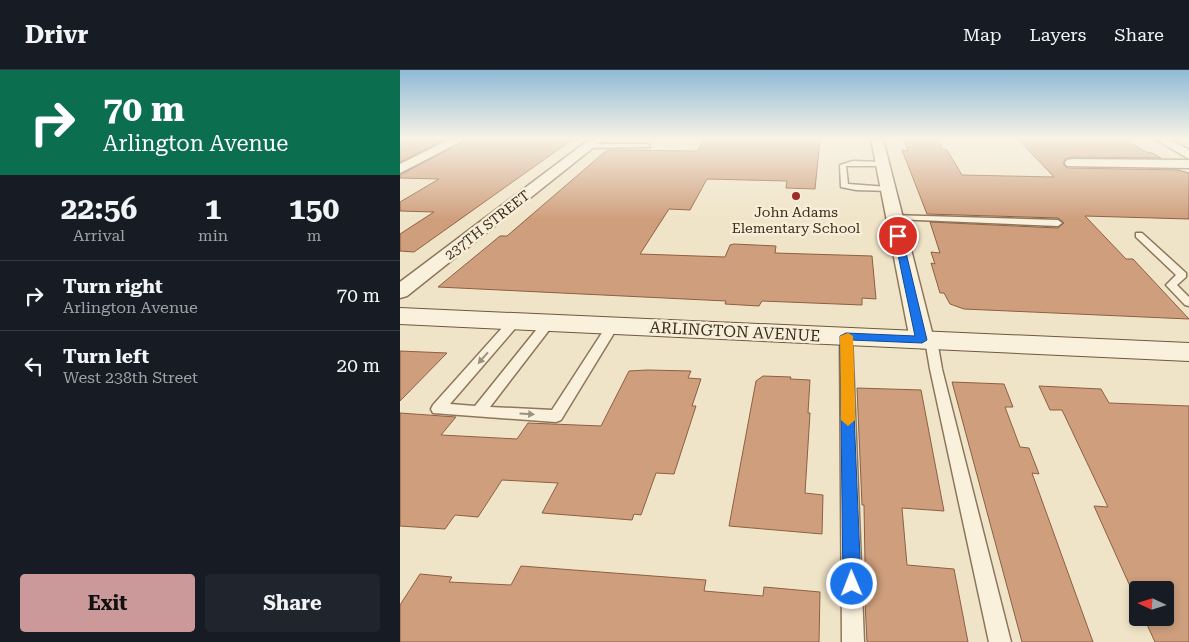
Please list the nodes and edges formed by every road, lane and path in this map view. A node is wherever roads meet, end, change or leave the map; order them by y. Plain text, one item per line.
1 (563, 166) edge
2 (843, 166) edge
3 (882, 166) edge
4 (888, 189) junction
5 (894, 217) junction
6 (1058, 223) dead end
7 (1139, 235) dead end
8 (400, 292) edge
9 (1189, 303) edge
10 (400, 316) edge
11 (515, 321) junction
12 (549, 322) junction
13 (613, 325) junction
14 (846, 336) junction
15 (927, 340) junction
16 (1189, 352) edge
17 (478, 411) junction
18 (853, 642) edge
19 (1000, 642) edge

1 - 8 street, 237TH STREET
2 - 4 lane
3 - 4 street
4 - 5 street
5 - 6 lane
5 - 15 street
7 - 9 lane
10 - 11 main road, ARLINGTON AVENUE
11 - 12 main road, ARLINGTON AVENUE
11 -> 17 lane
12 - 13 main road, ARLINGTON AVENUE
12 - 17 lane
13 - 14 main road, ARLINGTON AVENUE
17 -> 13 lane
14 - 15 main road, ARLINGTON AVENUE
14 - 18 lane
15 - 16 main road, ARLINGTON AVENUE
15 - 19 lane

